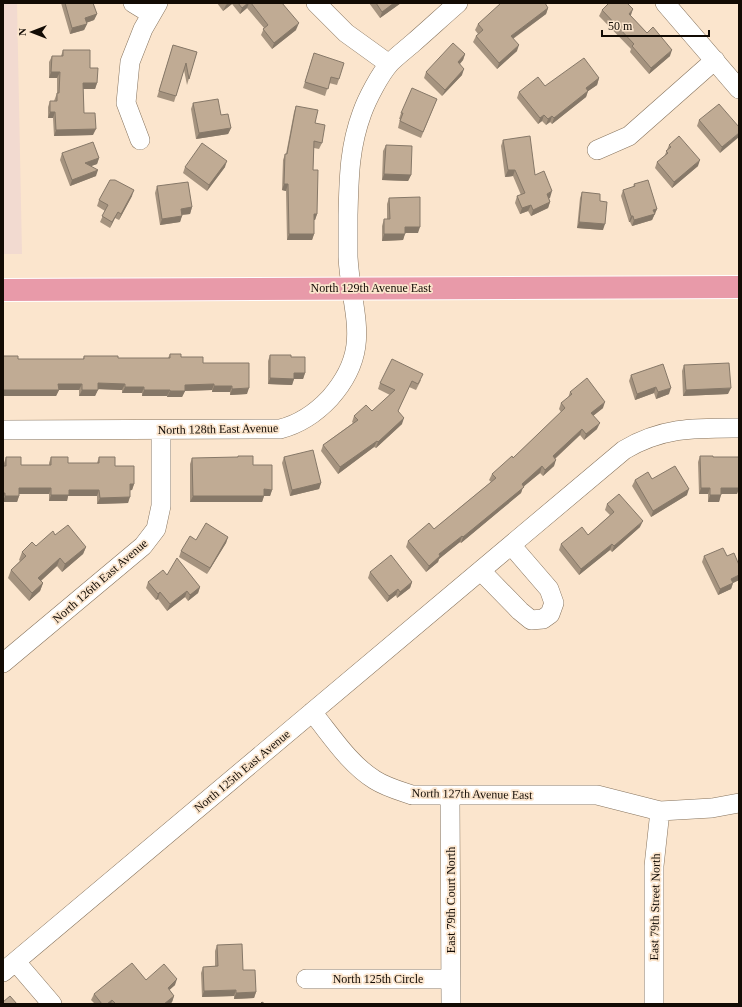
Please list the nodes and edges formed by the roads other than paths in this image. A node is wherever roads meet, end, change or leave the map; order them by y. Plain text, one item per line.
1 (133, 3) edge
2 (316, 3) edge
3 (458, 3) edge
4 (665, 3) edge
5 (155, 8) edge
6 (715, 60) junction
7 (389, 64) junction
8 (739, 89) edge
9 (140, 140) dead end
10 (597, 150) dead end
11 (739, 287) edge
12 (352, 288) junction
13 (3, 290) edge
14 (739, 428) edge
15 (3, 430) edge
16 (161, 430) junction
17 (511, 545) junction
18 (481, 571) junction
19 (3, 663) edge
20 (312, 712) junction
21 (450, 796) junction
22 (739, 803) edge
23 (660, 810) junction
24 (10, 967) edge
25 (306, 978) dead end
26 (451, 979) junction
27 (52, 1004) edge
28 (451, 1004) edge
29 (654, 1004) edge

1 - 5 street
2 - 7 street
3 - 7 street, North 128th East Avenue
4 - 6 street
5 - 9 street
6 - 8 street
6 - 10 street
7 - 12 street, North 128th East Avenue
11 - 12 main road, North 129th Avenue East
12 - 13 main road, North 129th Avenue East
12 - 16 street, North 128th East Avenue
14 - 17 street, North 125th East Avenue
15 - 16 street, North 128th East Avenue
16 - 19 street, North 126th East Avenue
17 - 18 street, North 125th East Avenue
17 - 18 street
18 - 20 street, North 125th East Avenue
20 - 21 street, North 127th Avenue East
20 - 24 street, North 125th East Avenue
21 - 23 street, North 127th Avenue East
21 - 26 street, East 79th Court North
22 - 23 street, North 127th Avenue East
23 - 29 street, East 79th Street North
24 - 27 street
25 - 26 street, North 125th Circle
26 - 28 street, East 79th Court North

